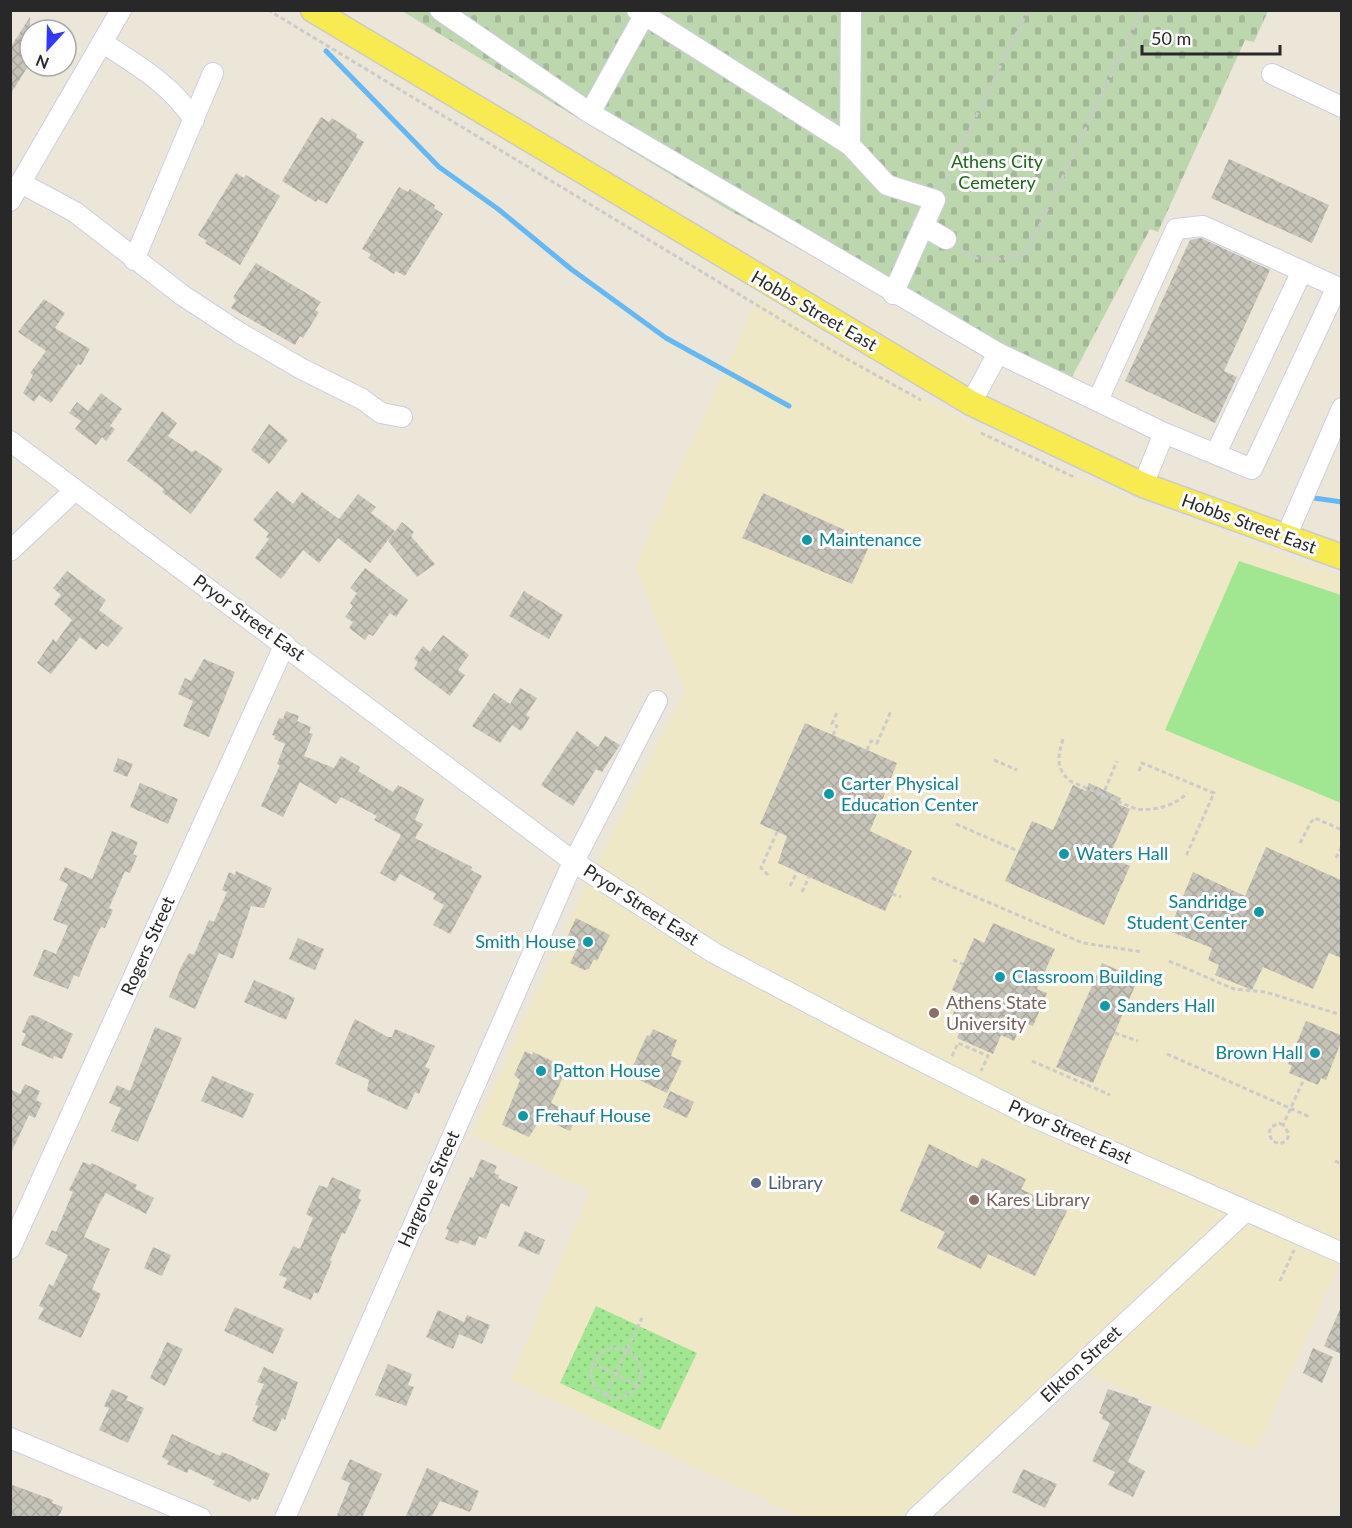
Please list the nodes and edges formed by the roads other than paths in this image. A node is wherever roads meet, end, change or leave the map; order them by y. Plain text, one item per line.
1 (121, 10) edge
2 (314, 10) edge
3 (440, 10) edge
4 (851, 10) edge
5 (643, 12) edge
6 (103, 43) junction
7 (213, 73) dead end
8 (1272, 74) dead end
9 (1341, 107) edge
10 (590, 113) junction
11 (194, 120) junction
12 (850, 145) junction
13 (21, 183) junction
14 (10, 201) edge
15 (923, 226) junction
16 (946, 239) road end
17 (134, 260) junction
18 (1302, 272) junction
19 (1339, 288) edge
20 (893, 294) junction
21 (998, 353) junction
22 (1098, 400) junction
23 (971, 403) junction
24 (1341, 408) edge
25 (402, 417) dead end
26 (1164, 433) junction
27 (10, 441) edge
28 (1216, 453) junction
29 (1143, 484) junction
30 (75, 490) junction
31 (1285, 539) junction
32 (10, 551) edge
33 (1341, 557) edge
34 (285, 644) junction
35 (657, 700) dead end
36 (574, 862) junction
37 (1246, 1211) junction
38 (10, 1249) edge
39 (1341, 1253) edge
40 (10, 1437) edge
41 (201, 1518) edge
42 (285, 1518) edge
43 (916, 1518) edge

1 - 6 street
2 - 23 main road, Hobbs Street East
3 - 10 street
4 - 12 street
5 - 10 street
5 - 12 street
6 - 11 street
6 - 13 street
7 - 11 street
8 - 9 street
10 - 20 street
11 - 17 street
12 - 15 street
13 - 14 street
13 - 17 street
15 - 16 street
15 - 20 street
17 - 25 street
18 - 19 street
18 - 22 street
18 - 28 street
19 - 28 street
20 - 21 street
21 - 22 street
21 - 23 street
22 - 26 street
23 - 29 main road, Hobbs Street East
24 - 31 street
26 - 28 street
26 - 29 street
27 - 30 street, Pryor Street East
29 - 31 main road, Hobbs Street East
30 - 32 street
30 - 34 street, Pryor Street East
31 - 33 main road, Hobbs Street East
34 - 36 street, Pryor Street East
34 - 38 street, Rogers Street
35 - 36 street, Hargrove Street
36 - 37 street, Pryor Street East
36 - 42 street, Hargrove Street
37 - 39 street, Pryor Street East
37 - 43 street, Elkton Street
40 - 41 street

